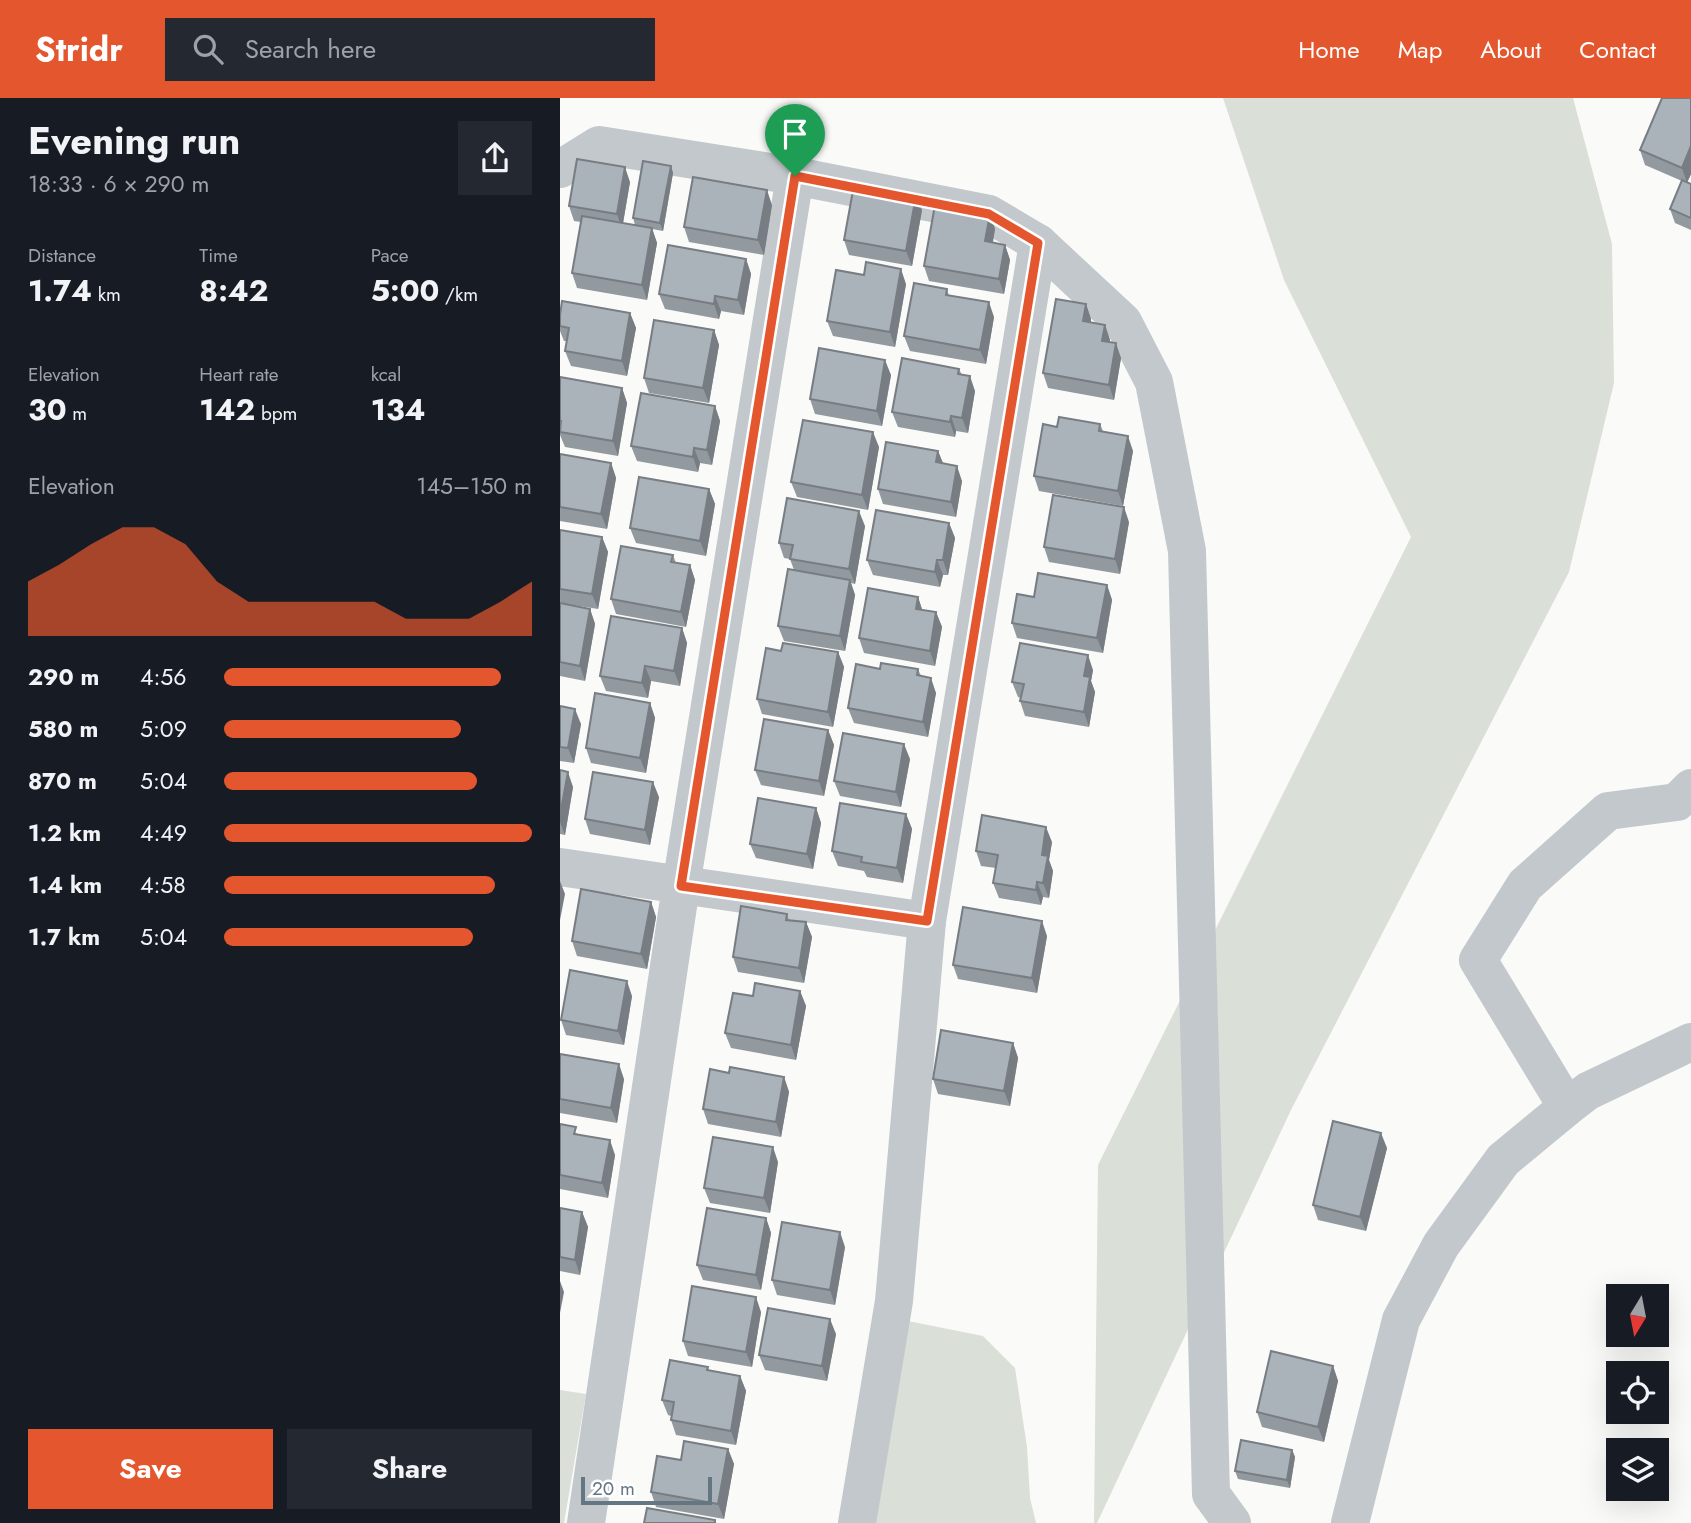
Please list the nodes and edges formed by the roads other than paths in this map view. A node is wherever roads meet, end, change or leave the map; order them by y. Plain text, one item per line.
1 (560, 169) edge
2 (795, 176) junction
3 (1038, 243) junction
4 (1691, 788) edge
5 (560, 867) edge
6 (681, 886) junction
7 (927, 921) junction
8 (1691, 1042) edge
9 (1567, 1107) junction
10 (586, 1523) edge
11 (857, 1523) edge
12 (1232, 1523) edge
13 (1350, 1523) edge

1 - 2 street
2 - 3 street
2 - 6 street
3 - 7 street
3 - 12 street
4 - 9 street
5 - 6 street
6 - 7 street
6 - 10 street
7 - 11 street
8 - 9 street
9 - 13 street

